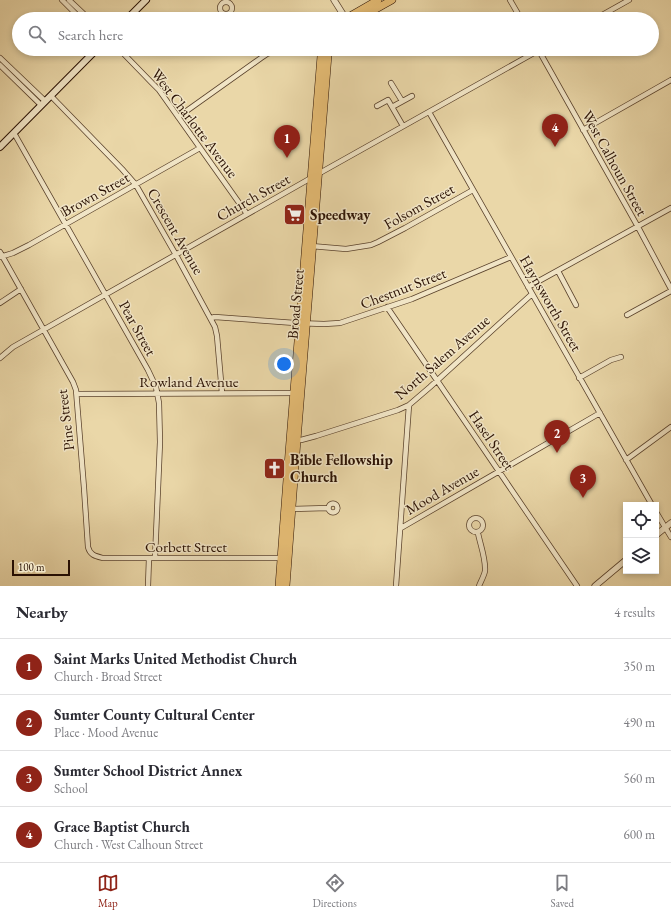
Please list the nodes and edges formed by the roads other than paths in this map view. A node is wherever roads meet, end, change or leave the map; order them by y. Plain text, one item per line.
1 (62, 0) edge
2 (69, 0) edge
3 (146, 0) edge
4 (236, 0) edge
5 (334, 0) edge
6 (378, 0) edge
7 (392, 0) edge
8 (510, 0) edge
9 (629, 0) edge
10 (231, 4) dead end
11 (74, 12) edge
12 (82, 12) edge
13 (134, 12) edge
14 (341, 12) edge
15 (357, 12) edge
16 (371, 12) edge
17 (517, 12) edge
18 (608, 12) edge
19 (90, 56) edge
20 (126, 56) edge
21 (264, 56) edge
22 (321, 56) edge
23 (328, 56) edge
24 (527, 56) edge
25 (543, 56) edge
26 (0, 58) edge
27 (0, 65) edge
28 (671, 80) edge
29 (391, 83) dead end
30 (51, 96) junction
31 (412, 96) dead end
32 (402, 101) junction
33 (43, 103) junction
34 (377, 106) dead end
35 (392, 107) junction
36 (429, 112) junction
37 (178, 117) junction
38 (403, 126) junction
39 (583, 130) junction
40 (14, 133) junction
41 (0, 147) edge
42 (200, 148) junction
43 (318, 174) junction
44 (311, 178) junction
45 (136, 185) junction
46 (473, 190) junction
47 (671, 208) edge
48 (247, 214) junction
49 (66, 224) junction
50 (638, 227) junction
51 (309, 246) junction
52 (1, 255) edge
53 (176, 255) junction
54 (511, 257) junction
55 (558, 271) junction
56 (528, 287) junction
57 (21, 289) junction
58 (671, 290) edge
59 (106, 294) junction
60 (532, 294) junction
61 (0, 303) edge
62 (576, 305) dead end
63 (387, 307) junction
64 (627, 315) dead end
65 (211, 318) junction
66 (303, 323) junction
67 (44, 330) junction
68 (621, 357) dead end
69 (0, 358) edge
70 (580, 378) junction
71 (437, 380) junction
72 (157, 393) junction
73 (222, 393) junction
74 (297, 393) junction
75 (76, 394) junction
76 (409, 405) junction
77 (600, 413) junction
78 (671, 427) edge
79 (294, 440) junction
80 (626, 460) junction
81 (499, 471) junction
82 (650, 502) edge
83 (328, 508) dead end
84 (292, 509) junction
85 (659, 517) edge
86 (671, 523) edge
87 (401, 528) junction
88 (665, 528) junction
89 (478, 533) dead end
90 (659, 533) edge
91 (671, 537) edge
92 (92, 555) joint
93 (149, 558) junction
94 (155, 558) junction
95 (281, 558) junction
96 (623, 563) edge
97 (599, 585) edge
98 (148, 586) edge
99 (279, 586) edge
100 (286, 586) edge
101 (396, 586) edge
102 (480, 586) edge
103 (577, 586) edge

1 - 11 street
2 - 12 street
3 - 13 main road
4 - 10 street
5 - 14 street
6 - 15 main road
7 - 16 main road
8 - 17 street
9 - 18 street
19 - 30 main road
20 - 37 street, West Charlotte Avenue
21 - 37 street
22 - 44 main road, Broad Street
23 - 43 main road, Broad Street
24 - 36 street, Church Street
25 - 39 street, West Calhoun Street
26 - 33 street
27 - 33 street
28 - 39 street
29 - 32 street
30 - 33 main road
30 - 45 street, Crescent Avenue
31 - 32 street
32 - 35 street
33 - 40 main road
34 - 35 street
35 - 38 street
36 - 38 street, Church Street
36 - 46 street, Haynsworth Street
37 - 42 street, West Charlotte Avenue
38 - 43 street, Church Street
39 - 50 street, West Calhoun Street
40 - 41 main road
40 - 49 street, Pear Street
42 - 45 street, Brown Street
42 - 48 street, West Charlotte Avenue
43 - 44 street, Church Street
43 - 51 main road, Broad Street
44 - 48 street, Church Street
44 - 51 main road, Broad Street
45 - 49 street, Brown Street
45 - 53 street, Crescent Avenue
46 - 51 street, Folsom Street
46 - 54 street, Haynsworth Street
47 - 50 street
48 - 53 street, Church Street
49 - 52 street, Brown Street
49 - 59 street, Pear Street
50 - 55 street
50 - 58 street, West Calhoun Street
51 - 66 main road, Broad Street
52 - 57 street, Pine Street
53 - 59 street, Church Street
53 - 65 street, Crescent Avenue
54 - 56 street, Haynsworth Street
54 - 63 street, Chestnut Street
55 - 56 street
55 - 62 street
56 - 60 street, Haynsworth Street
57 - 61 street
57 - 67 street, Pine Street
58 - 64 street
59 - 67 street, Church Street
59 - 72 street, Pear Street
60 - 70 street, Haynsworth Street
60 - 71 street, North Salem Avenue
63 - 66 street, Chestnut Street
63 - 71 street, Hasel Street
65 - 66 street
65 - 73 street, Crescent Avenue
66 - 74 main road, Broad Street
67 - 69 street, Church Street
67 - 75 street, Pine Street
68 - 70 street
70 - 77 street, Haynsworth Street
71 - 76 street, North Salem Avenue
71 - 81 street, Hasel Street
72 - 73 street, Rowland Avenue
72 - 75 street, Rowland Avenue
72 - 94 street, Pear Street
73 - 74 street, Rowland Avenue
74 - 79 main road, Broad Street
75 - 92 street, Pine Street
76 - 79 street, North Salem Avenue
76 - 87 street
77 - 80 street, Haynsworth Street
77 - 81 street, Mood Avenue
78 - 80 street
79 - 84 main road, Broad Street
79 - 95 main road, Broad Street
80 - 82 street, Haynsworth Street
81 - 87 street, Mood Avenue
81 - 103 street, Hasel Street
83 - 84 street
84 - 100 main road, Broad Street
85 - 88 street
86 - 88 street
87 - 101 street
88 - 90 street
88 - 91 street
89 - 102 street
92 - 93 street, Corbett Street
93 - 94 street, Corbett Street
93 - 98 street
94 - 95 street, Corbett Street
95 - 99 main road, Broad Street
96 - 97 street

